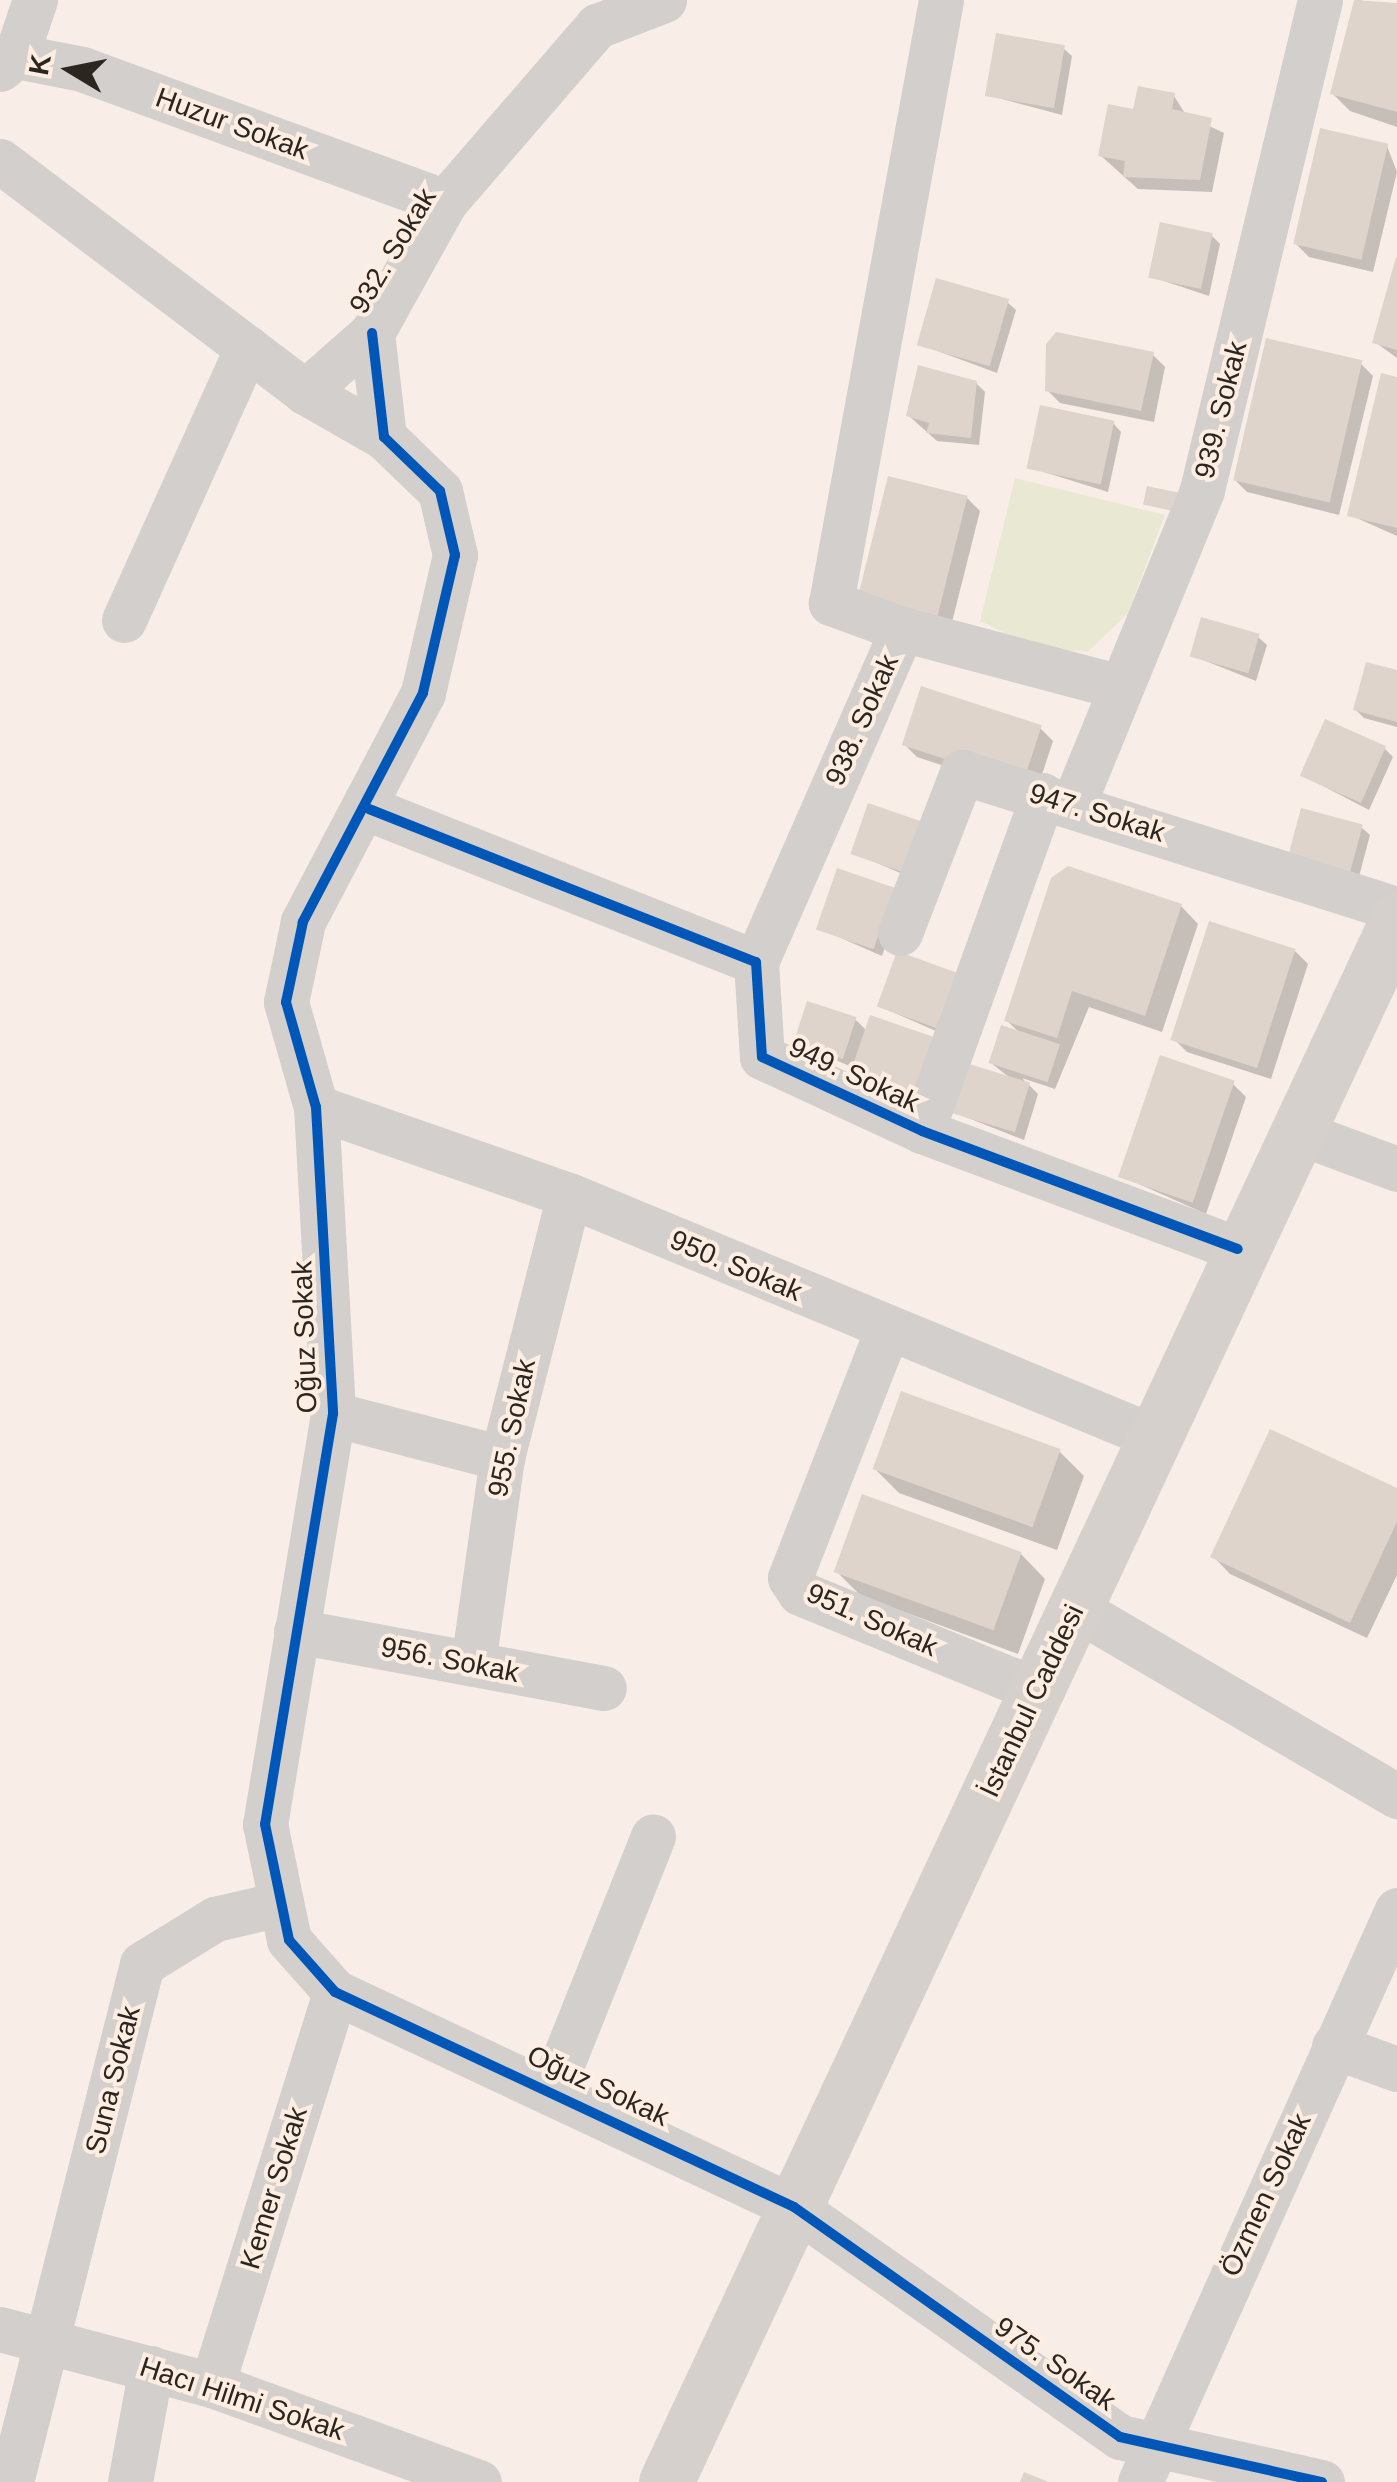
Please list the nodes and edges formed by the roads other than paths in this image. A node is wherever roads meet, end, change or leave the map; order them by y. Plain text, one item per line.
1 (35, 0) edge
2 (664, 0) edge
3 (941, 0) edge
4 (1320, 0) edge
5 (8, 62) edge
6 (0, 161) edge
7 (445, 202) junction
8 (372, 333) junction
9 (247, 348) junction
10 (305, 392) junction
11 (384, 438) junction
12 (124, 620) dead end
13 (902, 630) junction
14 (1120, 688) junction
15 (1058, 800) junction
16 (369, 809) junction
17 (900, 933) dead end
18 (1393, 936) edge
19 (756, 962) junction
20 (316, 1108) junction
21 (922, 1131) junction
22 (1295, 1131) junction
23 (1397, 1169) edge
24 (569, 1196) junction
25 (1238, 1249) junction
26 (887, 1330) junction
27 (334, 1414) junction
28 (1152, 1436) junction
29 (502, 1458) junction
30 (1075, 1608) junction
31 (296, 1631) junction
32 (473, 1664) junction
33 (604, 1688) dead end
34 (1038, 1690) junction
35 (1397, 1796) edge
36 (653, 1836) dead end
37 (275, 1906) junction
38 (1397, 1910) edge
39 (335, 1992) junction
40 (1334, 2046) junction
41 (1397, 2069) edge
42 (552, 2089) junction
43 (794, 2207) junction
44 (0, 2328) edge
45 (47, 2339) junction
46 (151, 2368) junction
47 (212, 2385) junction
48 (1144, 2466) edge
49 (12, 2482) edge
50 (130, 2482) edge
51 (480, 2482) edge
52 (666, 2482) edge
53 (1322, 2482) edge

1 - 5 street
2 - 7 street, 932. Sokak
3 - 13 street
4 - 14 street, 939. Sokak
5 - 7 street, Huzur Sokak
6 - 9 street
7 - 8 street, 932. Sokak
8 - 10 street, 932. Sokak
8 - 11 street
9 - 10 street
9 - 12 street
10 - 11 street, Oğuz Sokak
11 - 16 street, Oğuz Sokak
13 - 14 street, 938. Sokak
13 - 19 street, 938. Sokak
14 - 15 street, 939. Sokak
15 - 17 street, 947. Sokak
15 - 18 street, 947. Sokak
15 - 21 street, 939. Sokak
16 - 19 street
16 - 20 street, Oğuz Sokak
18 - 22 main road, İstanbul Caddesi
19 - 21 street, 949. Sokak
20 - 24 street, 950. Sokak
20 - 27 street, Oğuz Sokak
21 - 25 street, 949. Sokak
22 - 23 street
22 - 25 main road, İstanbul Caddesi
24 - 26 street, 950. Sokak
24 - 29 street, 955. Sokak
25 - 28 main road, İstanbul Caddesi
26 - 28 street, 950. Sokak
26 - 34 street, 951. Sokak
27 - 29 street
27 - 31 street, Oğuz Sokak
28 - 30 main road, İstanbul Caddesi
29 - 32 street, 955. Sokak
30 - 34 main road, İstanbul Caddesi
30 - 35 street
31 - 32 street, 956. Sokak
31 - 37 street, Oğuz Sokak
32 - 33 street, 956. Sokak
34 - 43 main road, İstanbul Caddesi
36 - 42 street
37 - 39 street, Oğuz Sokak
37 - 45 street, Suna Sokak
38 - 40 street, Özmen Sokak
39 - 42 street, Oğuz Sokak
39 - 47 street, Kemer Sokak
40 - 41 street
40 - 48 street, Özmen Sokak
42 - 43 street, Oğuz Sokak
43 - 48 street, 975. Sokak
43 - 52 main road, İstanbul Caddesi
44 - 45 street, Hacı Hilmi Sokak
45 - 46 street, Hacı Hilmi Sokak
45 - 49 street, Suna Sokak
46 - 47 street, Hacı Hilmi Sokak
46 - 50 street
47 - 51 street, Hacı Hilmi Sokak
48 - 53 street, 975. Sokak

